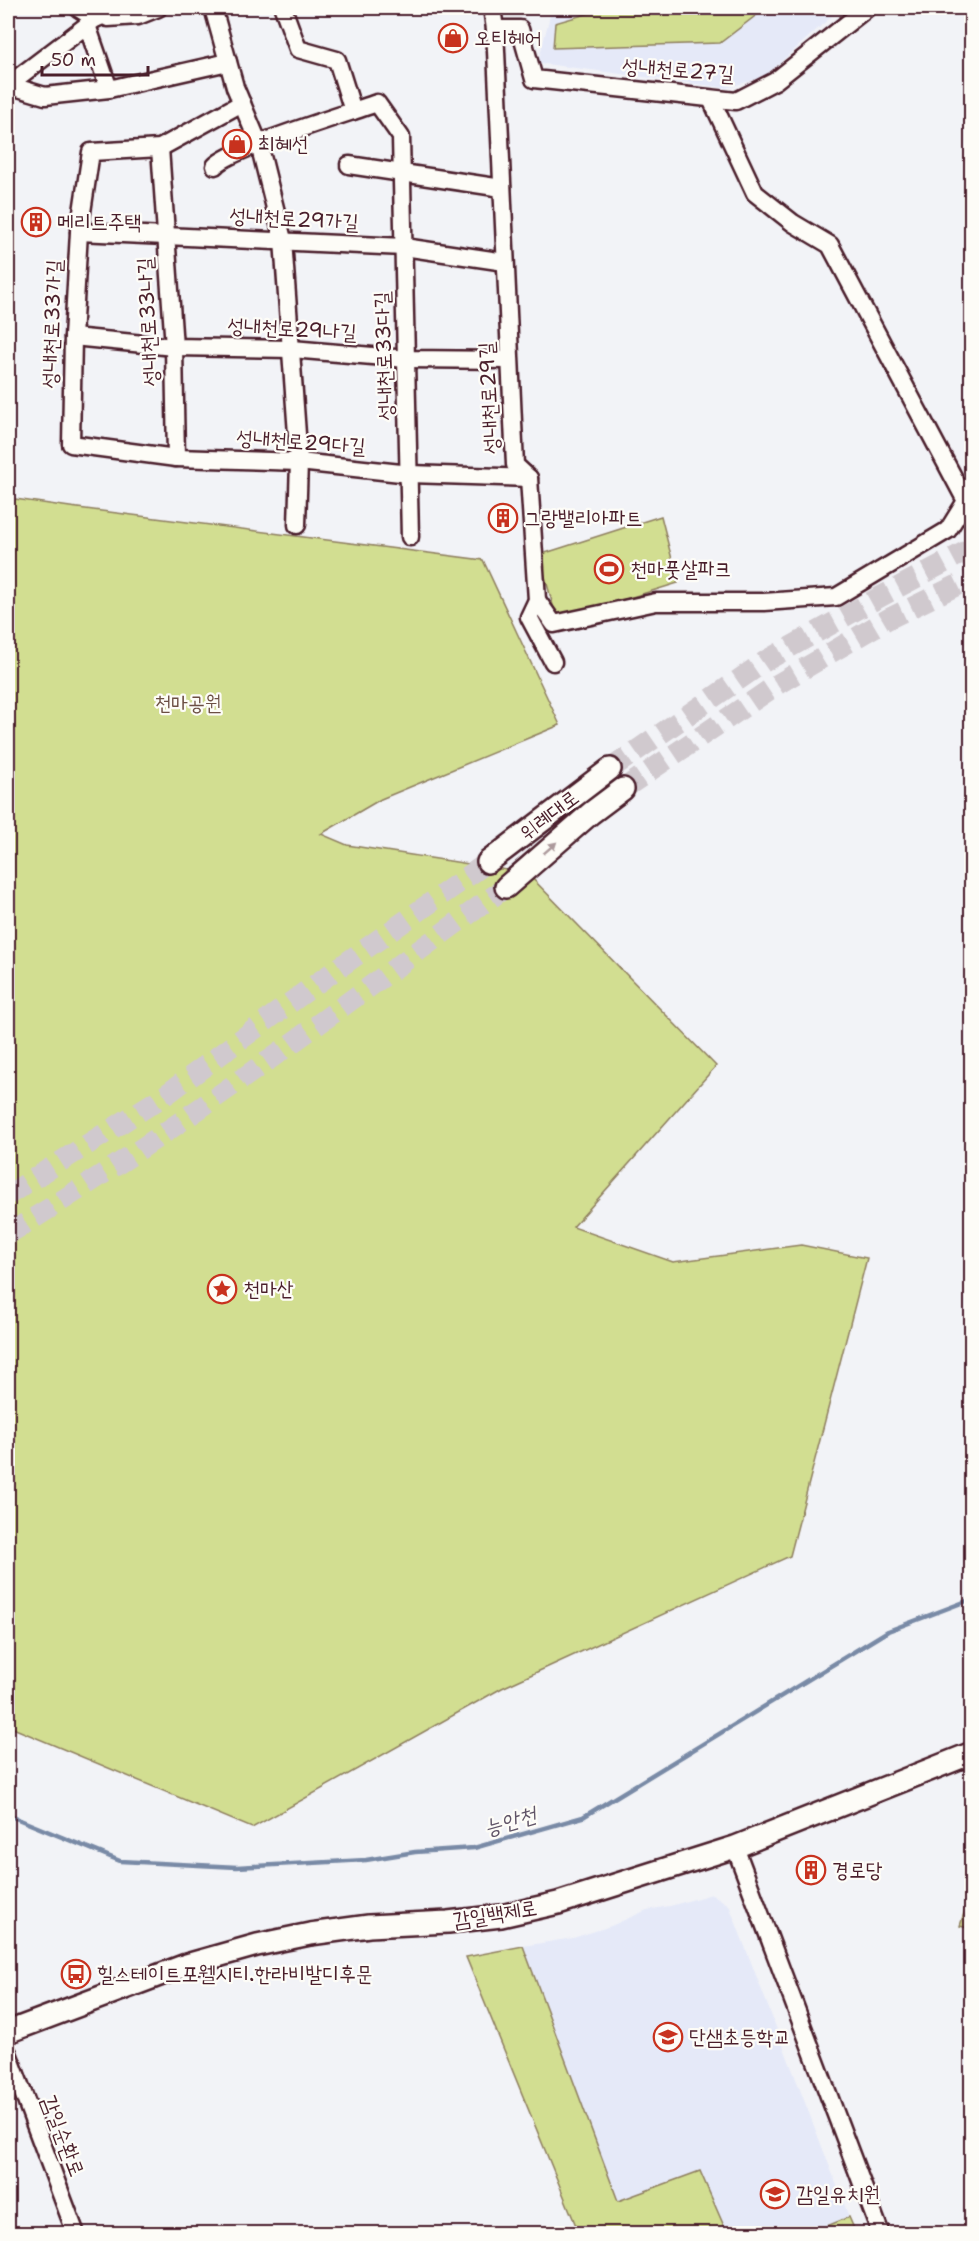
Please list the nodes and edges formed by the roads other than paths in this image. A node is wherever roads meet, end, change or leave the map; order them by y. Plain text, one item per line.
1 (78, 8) edge
2 (122, 8) edge
3 (158, 8) edge
4 (213, 8) edge
5 (283, 8) edge
6 (492, 8) edge
7 (867, 8) edge
8 (91, 22) junction
9 (495, 29) junction
10 (228, 62) junction
11 (8, 85) edge
12 (109, 90) junction
13 (711, 99) junction
14 (242, 103) junction
15 (353, 111) junction
16 (259, 144) junction
17 (159, 148) junction
18 (349, 165) dead end
19 (215, 166) dead end
20 (402, 175) junction
21 (502, 188) junction
22 (79, 232) junction
23 (165, 236) junction
24 (283, 240) junction
25 (404, 247) junction
26 (505, 261) junction
27 (73, 337) junction
28 (174, 347) junction
29 (292, 350) junction
30 (407, 359) junction
31 (509, 360) junction
32 (70, 444) joint
33 (176, 458) junction
34 (299, 462) junction
35 (410, 474) junction
36 (529, 478) junction
37 (297, 525) dead end
38 (410, 537) dead end
39 (537, 600) junction
40 (553, 662) dead end
41 (610, 769) tunnel mouth
42 (623, 789) tunnel mouth
43 (488, 862) tunnel mouth
44 (506, 887) tunnel mouth
45 (972, 1753) edge
46 (735, 1847) junction
47 (8, 2032) edge
48 (8, 2054) edge
49 (76, 2234) edge
50 (881, 2234) edge

1 - 8 street
2 - 8 street
3 - 8 street
4 - 10 street
5 - 15 street
6 - 9 street, 성내천로29길
7 - 13 street, 성내천로27길
8 - 11 street
8 - 12 street
9 - 13 street, 성내천로27길
9 - 21 street, 성내천로29길
10 - 12 street
10 - 14 street
11 - 12 street
13 - 39 street
14 - 16 street
14 - 17 street, 성내천로33가길
15 - 16 street, 성내천로33다길
15 - 20 street, 성내천로33다길
16 - 19 street, 성내천로33다길
16 - 24 street
17 - 22 street, 성내천로33가길
17 - 23 street, 성내천로33나길
18 - 20 street
20 - 21 street
20 - 25 street, 성내천로33다길
21 - 26 street, 성내천로29길
22 - 23 street, 성내천로29가길
22 - 27 street, 성내천로33가길
23 - 24 street, 성내천로29가길
23 - 28 street, 성내천로33나길
24 - 25 street, 성내천로29가길
24 - 29 street
25 - 26 street, 성내천로29가길
25 - 30 street, 성내천로33다길
26 - 31 street, 성내천로29길
27 - 28 street, 성내천로29나길
27 - 32 street, 성내천로33가길
28 - 29 street, 성내천로29나길
28 - 33 street, 성내천로33나길
29 - 30 street, 성내천로29나길
29 - 34 street
30 - 31 street, 성내천로29나길
30 - 35 street, 성내천로33다길
31 - 36 street, 성내천로29길
32 - 33 street, 성내천로29다길
33 - 34 street, 성내천로29다길
34 - 35 street, 성내천로29다길
34 - 37 street
35 - 36 street, 성내천로29다길
35 - 38 street, 성내천로33다길
36 - 39 street, 성내천로29길
39 - 40 street, 성내천로29길
41 - 43 main road, 위례대로
44 -> 42 main road, 위례대로
45 - 46 main road, 감일백제로
46 - 47 main road, 감일백제로
46 - 50 street
48 - 49 street, 감일순환로

